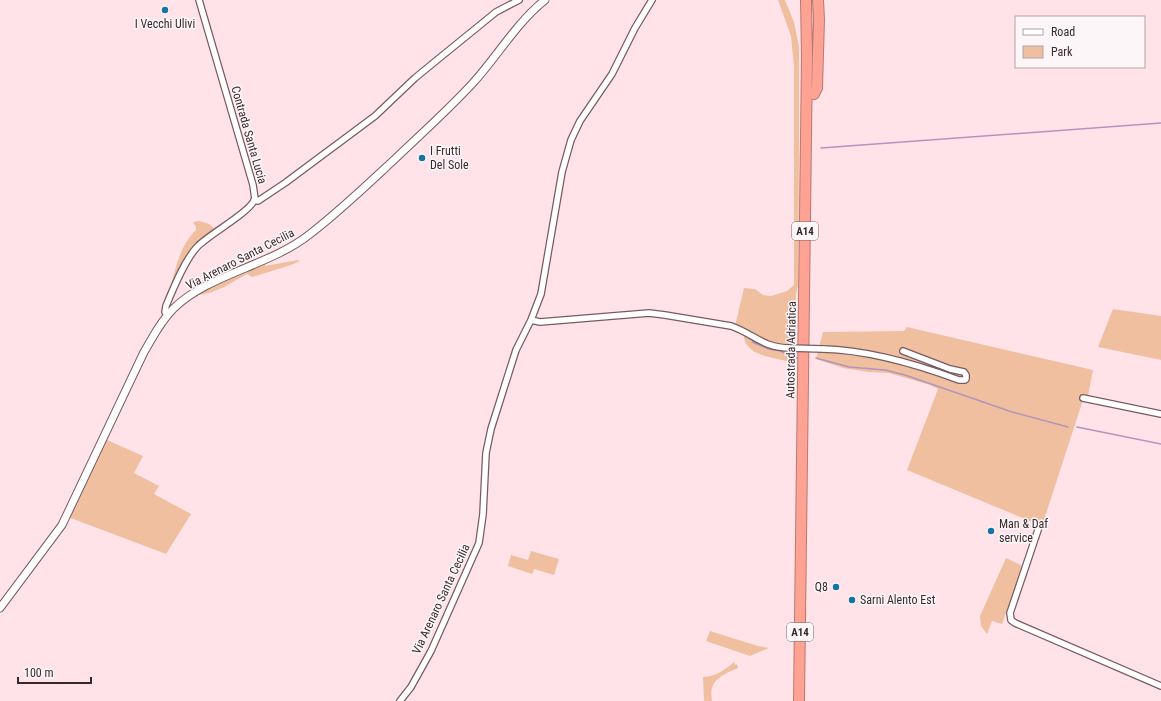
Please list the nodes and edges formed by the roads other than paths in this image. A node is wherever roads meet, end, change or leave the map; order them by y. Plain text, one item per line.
1 (199, 0) edge
2 (519, 0) edge
3 (545, 0) edge
4 (652, 0) edge
5 (806, 0) edge
6 (812, 0) edge
7 (818, 0) edge
8 (814, 94) junction
9 (254, 200) junction
10 (168, 315) junction
11 (531, 320) junction
12 (903, 350) dead end
13 (1083, 398) dead end
14 (1161, 414) edge
15 (1040, 524) dead end
16 (0, 608) edge
17 (1161, 686) edge
18 (400, 701) edge
19 (799, 701) edge
20 (806, 701) edge

1 - 9 street, Contrada Santa Lucia
2 - 9 street
3 - 10 street, Via Arenaro Santa Cecilia
4 - 11 street, Via Arenaro Santa Cecilia
5 - 19 highway, Autostrada Adriatica / A14
6 - 8 highway, Autostrada Adriatica / A14
7 - 8 highway
8 - 20 highway, Autostrada Adriatica / A14
9 - 10 street, Contrada Santa Lucia
10 - 16 street, Via Arenaro Santa Cecilia
11 - 12 street, bridge
11 - 18 street, Via Arenaro Santa Cecilia
13 - 14 street
15 - 17 street

